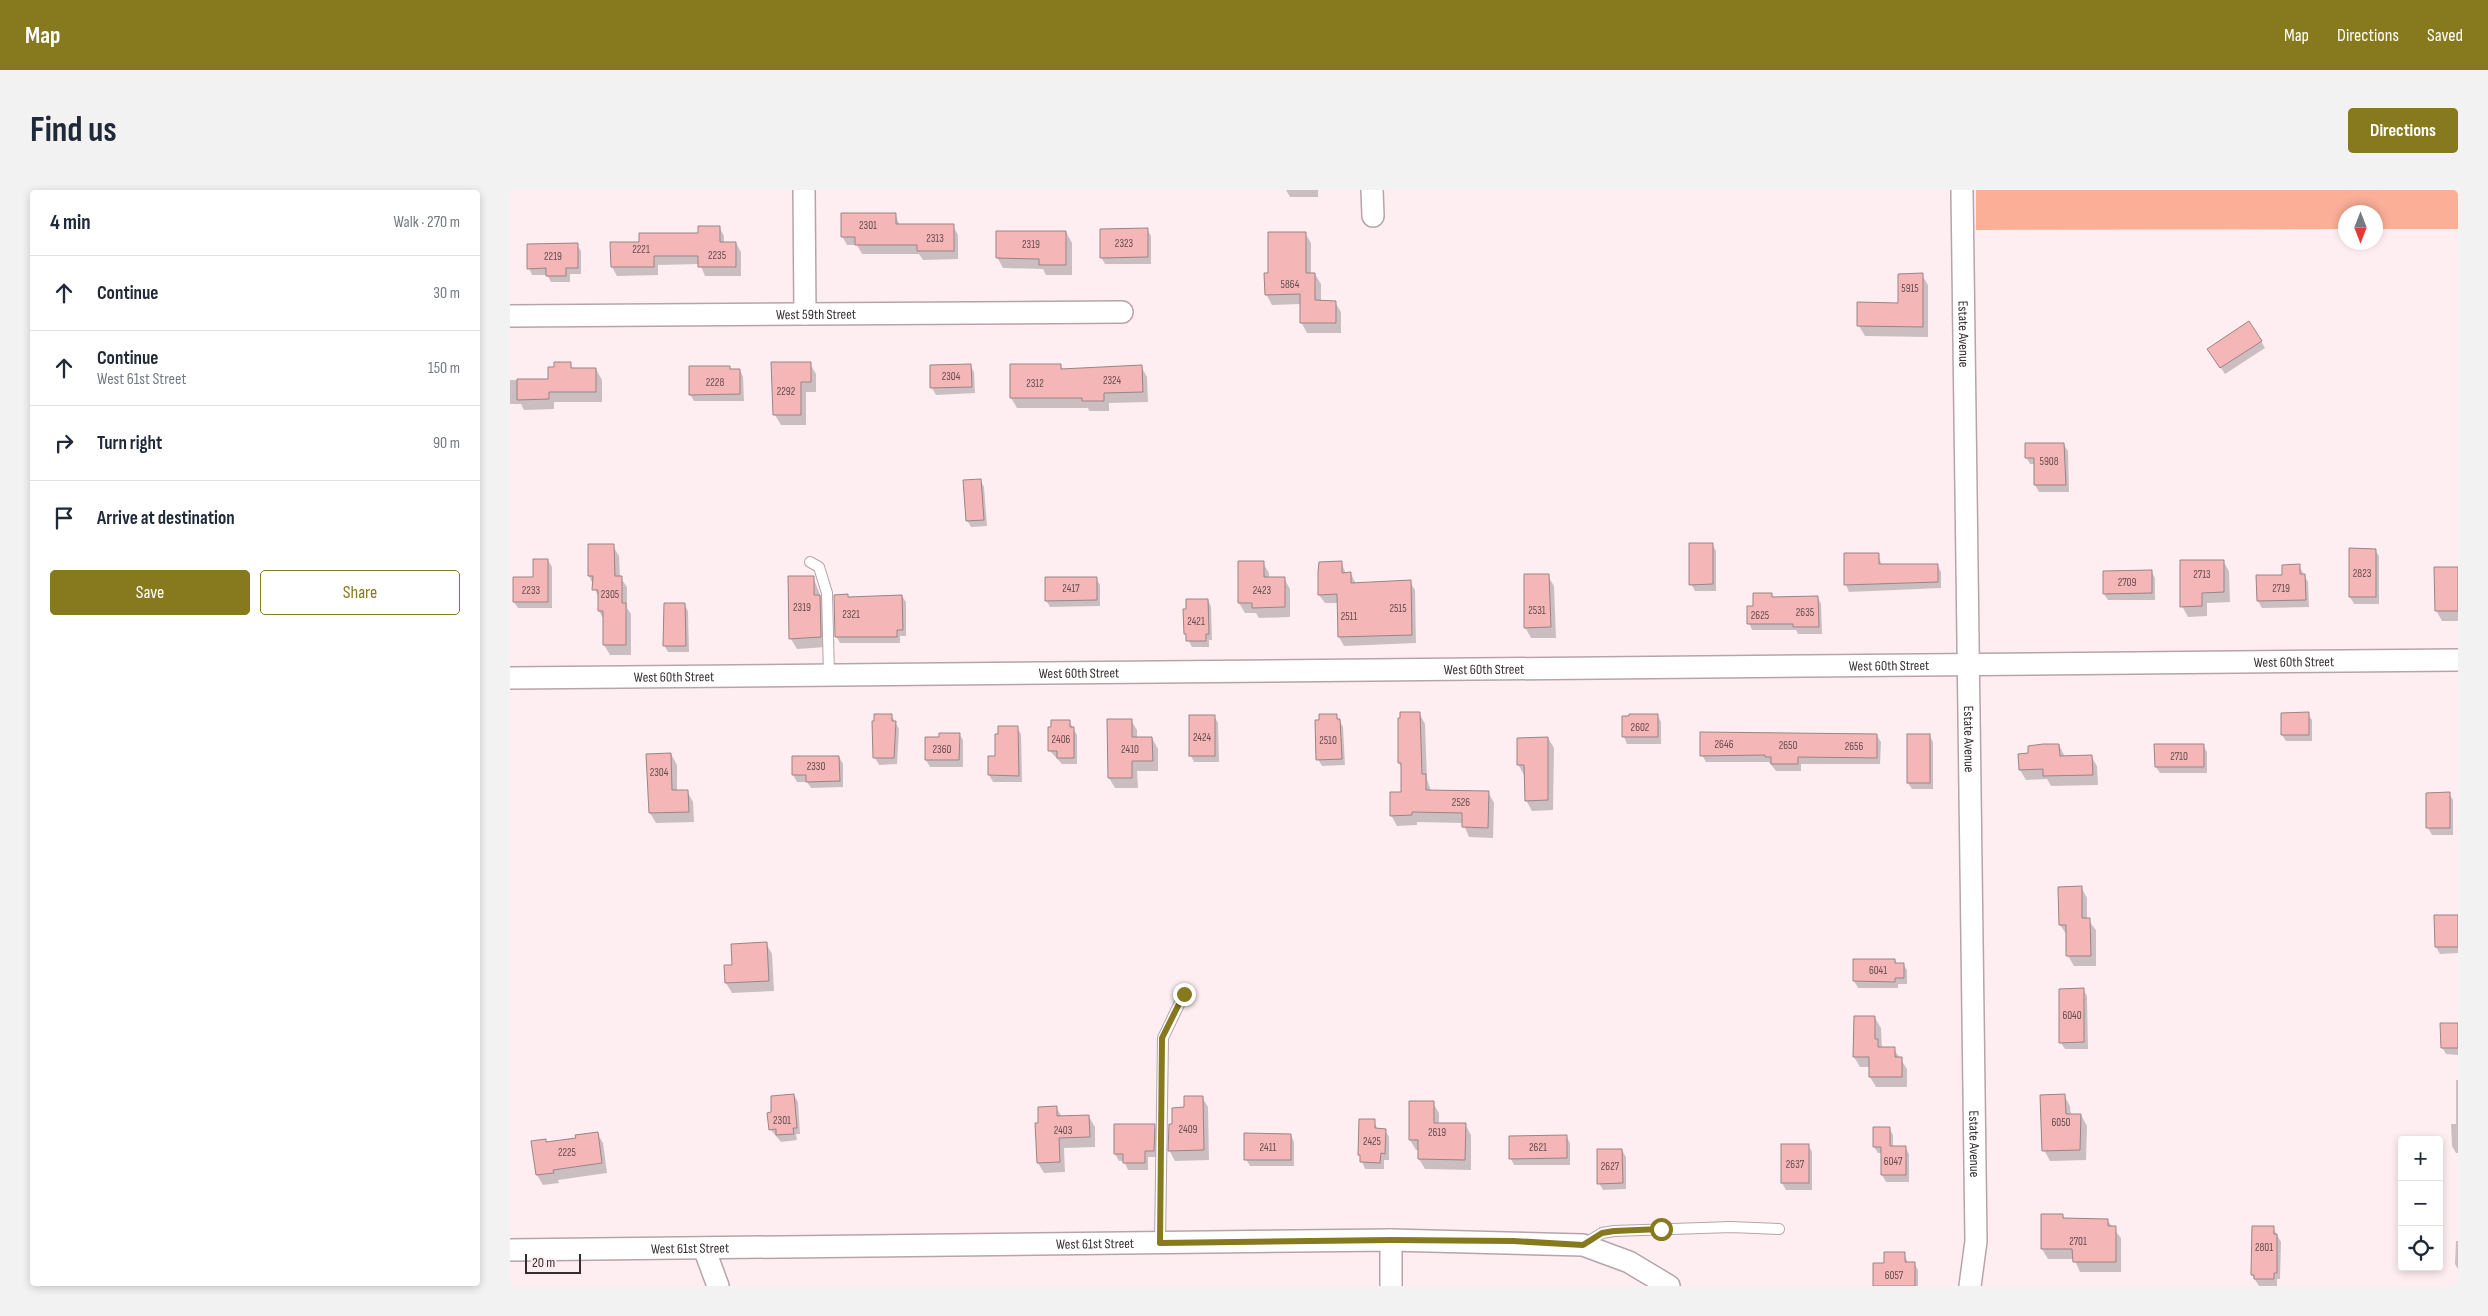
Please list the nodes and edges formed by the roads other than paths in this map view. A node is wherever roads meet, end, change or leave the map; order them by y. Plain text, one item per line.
1 (804, 190) edge
2 (1372, 190) edge
3 (1962, 190) edge
4 (1372, 216) dead end
5 (1122, 312) dead end
6 (805, 314) junction
7 (510, 316) edge
8 (810, 562) dead end
9 (2458, 660) edge
10 (1969, 666) junction
11 (829, 676) junction
12 (510, 678) edge
13 (1184, 994) dead end
14 (1778, 1228) dead end
15 (1391, 1240) junction
16 (1160, 1243) junction
17 (1583, 1245) junction
18 (704, 1248) junction
19 (510, 1250) edge
20 (718, 1286) edge
21 (1391, 1286) edge
22 (1669, 1286) edge
23 (1970, 1286) edge

1 - 6 street
2 - 4 street
3 - 10 street, Estate Avenue
5 - 6 street, West 59th Street
6 - 7 street, West 59th Street
8 - 11 lane
9 - 10 street, West 60th Street
10 - 11 street, West 60th Street
10 - 23 street, Estate Avenue
11 - 12 street, West 60th Street
13 - 16 lane
14 - 17 lane
15 - 16 street, West 61st Street
15 - 17 street, West 61st Street
15 - 21 street
16 - 18 street, West 61st Street
17 - 22 street, West 61st Street
18 - 19 street, West 61st Street
18 - 20 street

